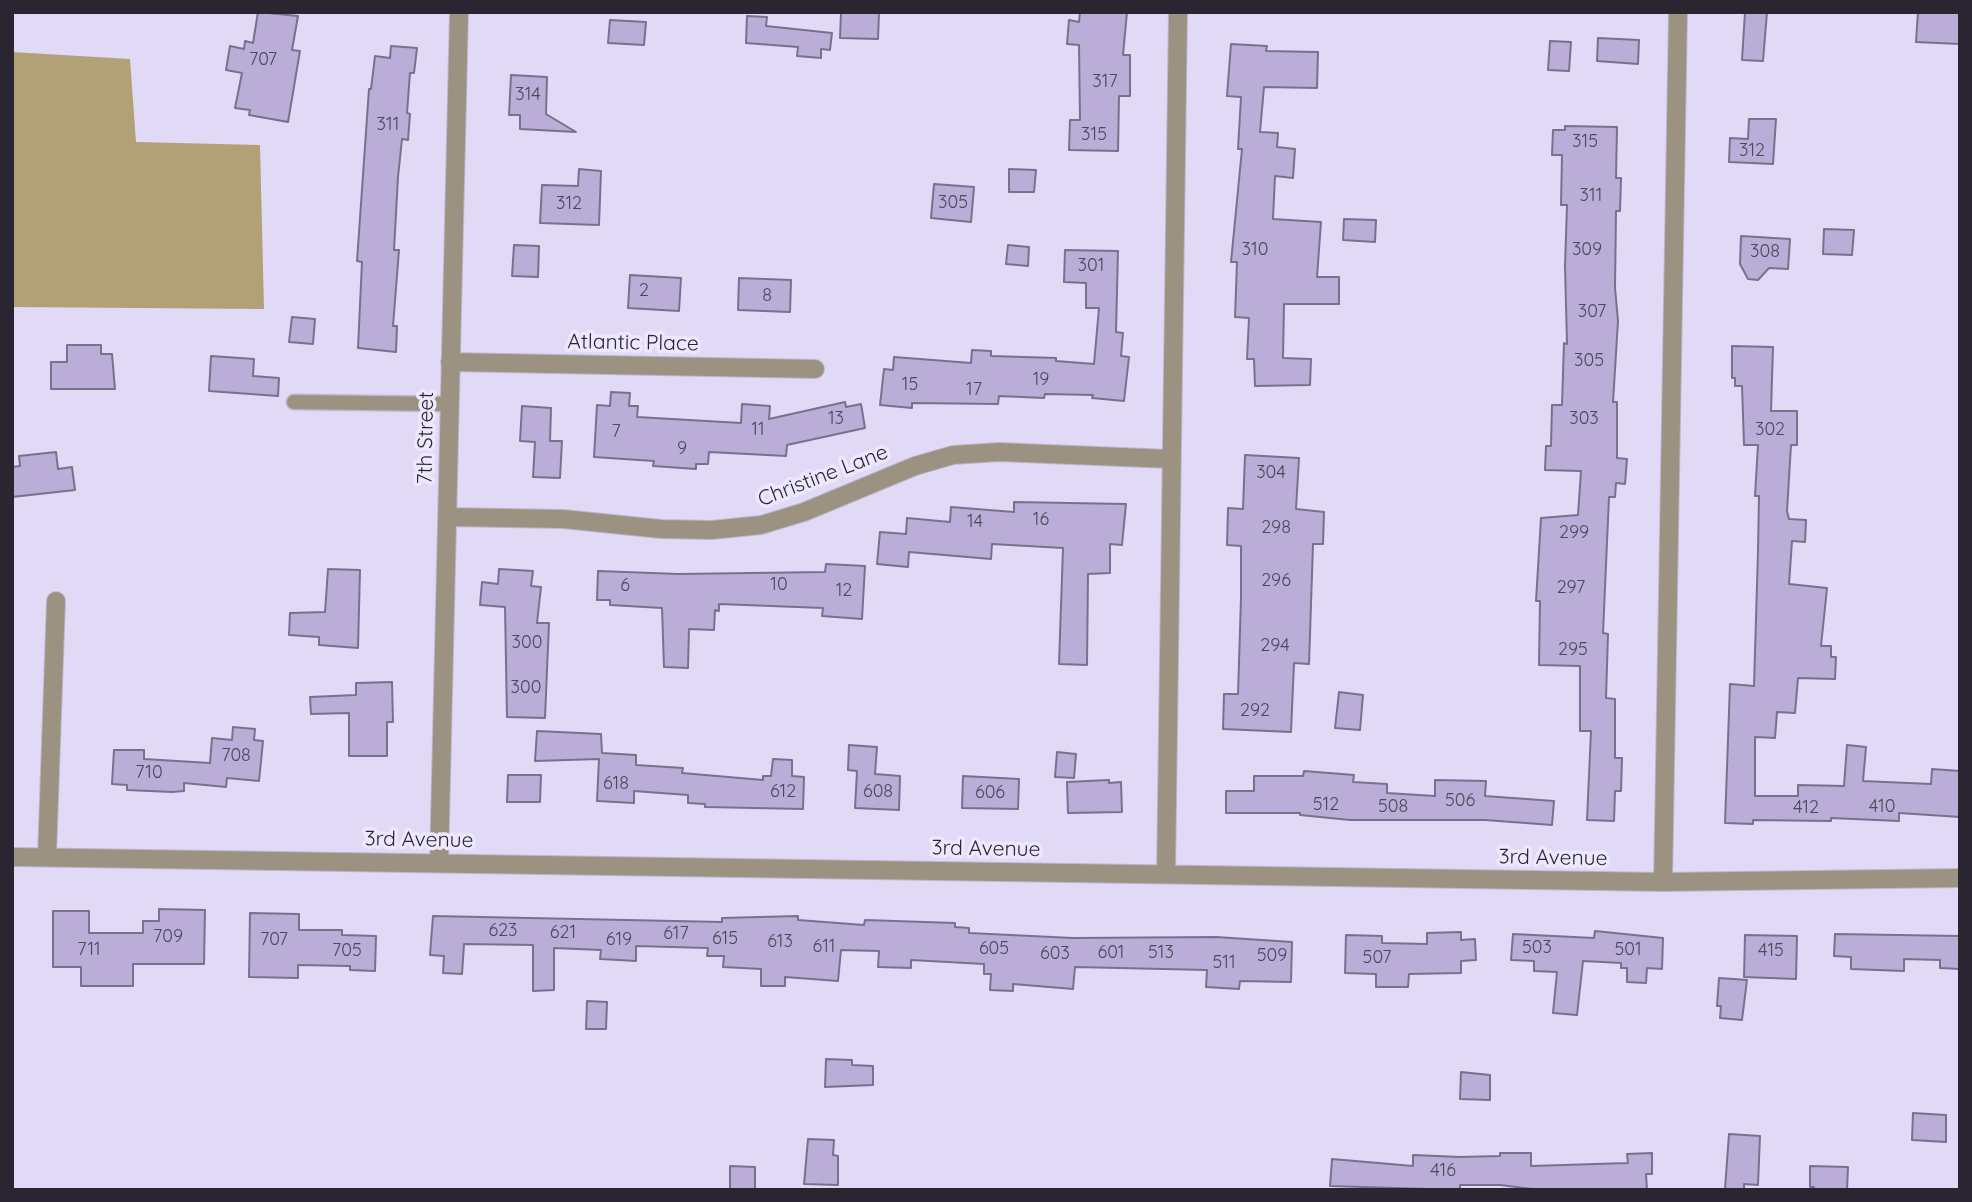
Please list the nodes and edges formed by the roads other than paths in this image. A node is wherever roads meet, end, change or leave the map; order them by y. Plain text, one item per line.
1 (459, 12) edge
2 (1178, 12) edge
3 (1678, 12) edge
4 (450, 362) junction
5 (815, 369) dead end
6 (294, 402) dead end
7 (449, 404) junction
8 (1170, 459) junction
9 (448, 517) junction
10 (56, 601) dead end
11 (47, 856) junction
12 (12, 857) edge
13 (439, 863) junction
14 (1166, 874) junction
15 (1960, 878) edge
16 (1663, 882) junction

1 - 4 street, 7th Street
2 - 8 street
3 - 16 street
4 - 5 street, Atlantic Place
4 - 7 street, 7th Street
6 - 7 lane
7 - 9 street, 7th Street
8 - 9 street, Christine Lane
8 - 14 street
9 - 13 street, 7th Street
10 - 11 street
11 - 12 street, 3rd Avenue
11 - 13 street, 3rd Avenue
13 - 14 street, 3rd Avenue
14 - 16 street, 3rd Avenue
15 - 16 street, 3rd Avenue

